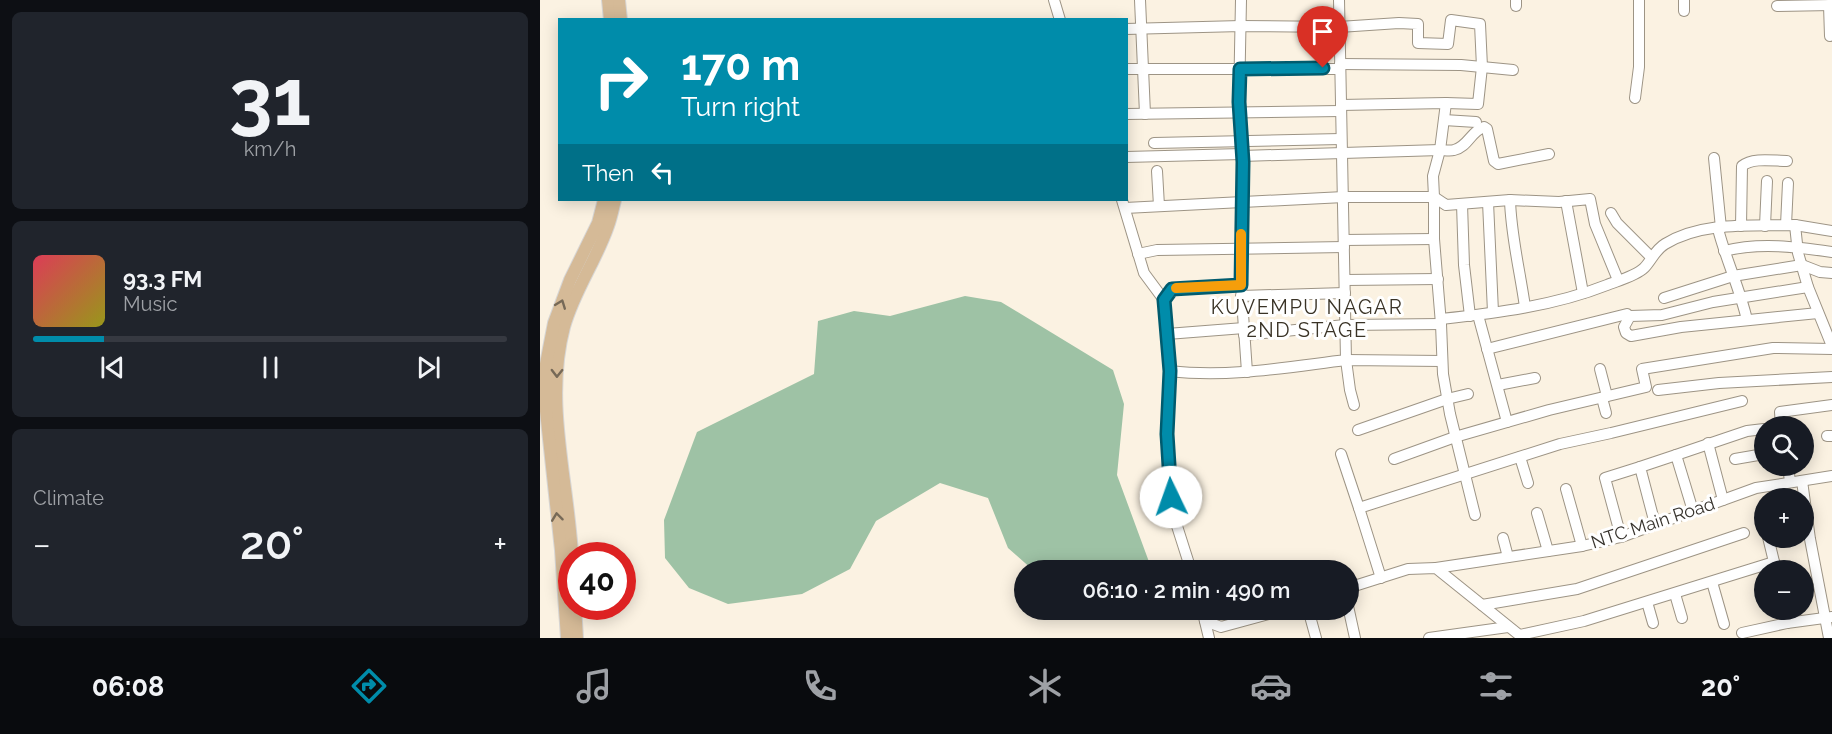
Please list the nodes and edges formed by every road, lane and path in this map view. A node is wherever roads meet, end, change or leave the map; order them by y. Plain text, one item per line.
1 (608, 0) edge
2 (619, 0) edge
3 (1054, 0) edge
4 (1140, 0) edge
5 (1241, 0) edge
6 (1339, 0) edge
7 (1639, 0) edge
8 (1830, 5) edge
9 (1777, 6) dead end
10 (610, 18) edge
11 (621, 18) edge
12 (1059, 18) edge
13 (1241, 26) junction
14 (1339, 27) junction
15 (1128, 29) edge
16 (1141, 29) junction
17 (1830, 36) dead end
18 (1340, 66) junction
19 (1482, 67) junction
20 (1128, 69) edge
21 (1142, 69) junction
22 (1240, 69) junction
23 (1513, 70) dead end
24 (1635, 98) dead end
25 (1446, 104) junction
26 (1341, 108) junction
27 (1240, 113) junction
28 (1128, 114) edge
29 (1145, 114) junction
30 (1444, 120) junction
31 (1476, 122) dead end
32 (1341, 140) junction
33 (1242, 141) junction
34 (1154, 143) dead end
35 (1440, 150) junction
36 (1342, 154) junction
37 (1549, 154) dead end
38 (1242, 155) junction
39 (1128, 157) edge
40 (1714, 158) dead end
41 (1787, 161) dead end
42 (1156, 171) dead end
43 (1767, 181) dead end
44 (1788, 183) dead end
45 (1344, 197) junction
46 (1434, 197) junction
47 (1510, 200) junction
48 (604, 201) edge
49 (615, 201) edge
50 (1566, 201) junction
51 (1242, 202) junction
52 (1488, 202) junction
53 (1124, 204) edge
54 (1462, 204) junction
55 (1159, 206) junction
56 (1611, 213) dead end
57 (1790, 225) junction
58 (1741, 226) junction
59 (1765, 226) junction
60 (1719, 228) junction
61 (1832, 231) edge
62 (1434, 239) junction
63 (1344, 244) junction
64 (1797, 247) junction
65 (1241, 248) junction
66 (1724, 251) junction
67 (1832, 252) edge
68 (1138, 254) junction
69 (1651, 258) junction
70 (1802, 265) junction
71 (1832, 273) edge
72 (1733, 276) junction
73 (1438, 279) junction
74 (1345, 280) junction
75 (1618, 280) junction
76 (1808, 287) junction
77 (1241, 291) junction
78 (1345, 293) junction
79 (1583, 293) junction
80 (1742, 297) junction
81 (1664, 298) dead end
82 (1164, 300) junction
83 (1525, 307) junction
84 (1493, 312) junction
85 (1627, 314) dead end
86 (1474, 315) junction
87 (1824, 317) edge
88 (1747, 320) junction
89 (1441, 321) junction
90 (1345, 325) junction
91 (1244, 332) junction
92 (1167, 334) junction
93 (1832, 347) edge
94 (1488, 349) junction
95 (1346, 360) junction
96 (1442, 361) junction
97 (1600, 369) dead end
98 (1170, 371) junction
99 (1246, 372) junction
100 (1832, 377) edge
101 (1535, 378) dead end
102 (1498, 385) junction
103 (1658, 390) dead end
104 (1468, 394) dead end
105 (1604, 397) junction
106 (1447, 399) junction
107 (1742, 401) dead end
108 (1354, 405) dead end
109 (1832, 405) edge
110 (1606, 413) dead end
111 (1780, 416) edge
112 (1507, 422) junction
113 (1358, 430) dead end
114 (1754, 430) edge
115 (1455, 436) junction
116 (1708, 443) junction
117 (1341, 454) dead end
118 (1676, 455) junction
119 (1754, 456) edge
120 (1520, 457) junction
121 (1394, 459) dead end
122 (1736, 459) dead end
123 (1640, 467) junction
124 (1464, 473) junction
125 (1789, 476) edge
126 (1832, 476) edge
127 (1802, 481) junction
128 (1790, 482) junction
129 (1528, 483) dead end
130 (1566, 489) dead end
131 (1723, 500) junction
132 (1359, 508) junction
133 (1693, 511) junction
134 (1537, 513) dead end
135 (1475, 515) dead end
136 (1655, 524) junction
137 (1744, 533) dead end
138 (1621, 537) junction
139 (1503, 538) dead end
140 (571, 542) edge
141 (1582, 546) junction
142 (1548, 551) junction
143 (1508, 557) junction
144 (1188, 560) edge
145 (1436, 568) junction
146 (1754, 571) edge
147 (1381, 578) junction
148 (1712, 582) junction
149 (1359, 585) edge
150 (1675, 594) junction
151 (1647, 602) junction
152 (1482, 605) junction
153 (1828, 617) edge
154 (1682, 618) dead end
155 (576, 620) edge
156 (1247, 620) edge
157 (1311, 620) edge
158 (1351, 620) edge
159 (1786, 620) edge
160 (1205, 621) joint
161 (1653, 623) dead end
162 (1787, 623) junction
163 (1724, 624) dead end
164 (1508, 627) junction
165 (1742, 633) dead end
166 (1522, 637) edge
167 (567, 638) edge
168 (577, 638) edge
169 (1209, 638) edge
170 (1316, 638) edge
171 (1355, 638) edge
172 (1429, 638) edge
173 (1829, 638) edge

1 - 10 main road
2 - 11 main road
3 - 12 street
4 - 16 street
5 - 13 street
6 - 14 street
7 - 24 street
8 - 9 street
8 - 17 street
13 - 14 street
13 - 16 street
13 - 22 street
14 - 18 street
14 - 19 street
15 - 16 street
16 - 21 street
18 - 19 street
18 - 22 street
18 - 26 street
19 - 23 street
19 - 25 street
20 - 21 street
21 - 22 street
21 - 29 street
22 - 27 street
25 - 26 street
25 - 30 street
26 - 27 street
26 - 32 street
27 - 29 street
27 - 33 street
28 - 29 street
30 - 31 street
30 - 35 street
32 - 33 street
32 - 36 street
33 - 34 street
33 - 38 street
35 - 36 street
35 - 37 street
35 - 46 street
36 - 38 street
36 - 45 street
38 - 39 street
38 - 51 street
40 - 60 street
41 - 58 street
42 - 55 street
43 - 59 street
44 - 57 street
45 - 46 street
45 - 51 street
45 - 63 street
46 - 54 street
46 - 62 street
47 - 50 street
47 - 52 street
47 - 83 street
167 -> 48 main road
49 -> 140 main road
50 - 75 street
50 - 79 street
51 - 55 street
51 - 65 street
52 - 54 street
52 - 84 street
53 - 55 street
53 - 68 street
54 - 86 street
56 - 69 street
57 - 59 street
57 - 61 street
57 - 64 street
58 - 59 street
58 - 60 street
60 - 66 street
60 - 69 street
62 - 63 street
62 - 73 street
63 - 65 street
63 - 74 street
64 - 66 street
64 - 67 street
64 - 70 street
65 - 68 street
65 - 77 street
66 - 72 street
68 - 82 street
69 - 75 street
70 - 71 street
70 - 72 street
70 - 76 street
72 - 80 street
72 - 81 street
73 - 74 street
73 - 89 street
74 - 78 street
75 - 79 street
76 - 80 street
76 - 87 street
77 - 78 street
77 - 82 street
77 - 91 street
78 - 90 street
79 - 83 street
80 - 88 street
80 - 88 street
82 - 92 street
83 - 84 street
84 - 86 street
85 - 94 street
86 - 89 street
86 - 94 street
87 - 88 street
87 - 93 street
89 - 90 street
89 - 96 street
90 - 91 street
90 - 95 street
91 - 92 street
91 - 99 street
92 - 98 street
93 - 105 street
94 - 102 street
95 - 96 street
95 - 99 street
95 - 108 street
96 - 106 street
97 - 105 street
98 - 99 street
98 - 144 street
100 - 103 street
101 - 102 street
102 - 112 street
104 - 106 street
105 - 110 street
105 - 112 street
106 - 113 street
106 - 115 street
107 - 120 street
109 - 111 street
112 - 115 street
114 - 116 street
115 - 121 street
115 - 124 street
116 - 118 street
116 - 131 street
117 - 132 street
118 - 123 street
118 - 133 street
119 - 122 street
120 - 124 street
120 - 129 street
123 - 136 street
123 - 138 street
124 - 132 street
124 - 135 street
125 - 128 street
126 - 127 street, NTC Main Road
127 - 128 street, NTC Main Road
127 - 153 street
128 - 131 street, NTC Main Road
130 - 141 street
131 - 133 street, NTC Main Road
132 - 147 street
133 - 136 street, NTC Main Road
134 - 142 street
136 - 138 street, NTC Main Road
137 - 152 street
138 - 141 street, NTC Main Road
139 - 143 street
141 - 142 street, NTC Main Road
142 - 143 street, NTC Main Road
143 - 145 street, NTC Main Road
145 - 147 street, NTC Main Road
145 - 152 street
146 - 148 street
147 - 149 street, NTC Main Road
148 - 150 street
148 - 163 street
150 - 151 street
150 - 154 street
151 - 161 street
151 - 166 street
152 - 164 street
153 - 162 street
153 - 173 street
155 - 168 main road
156 - 160 street
157 - 170 street
158 - 171 street
159 - 162 street
160 - 169 street
162 - 165 street
164 - 166 street
164 - 172 street

